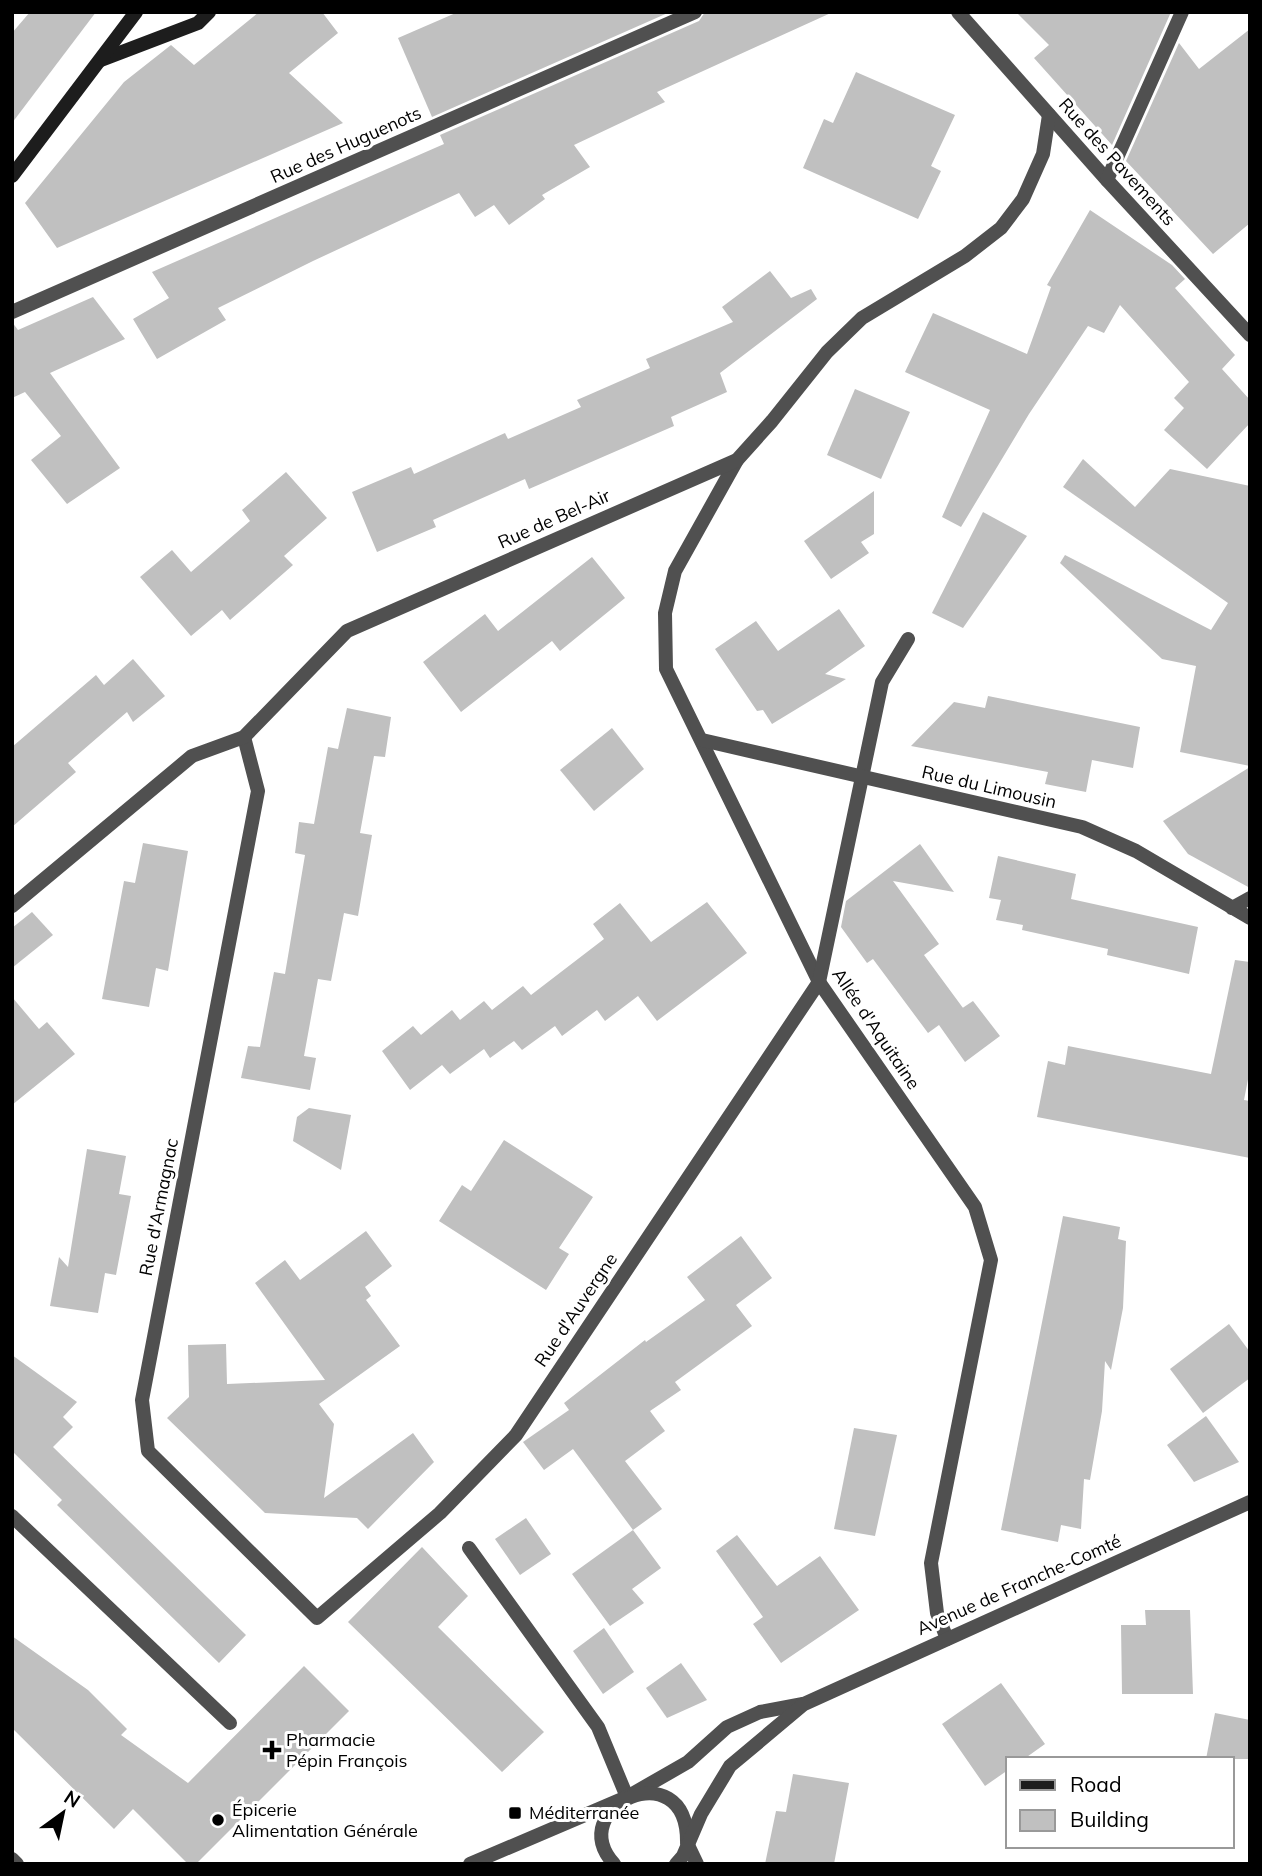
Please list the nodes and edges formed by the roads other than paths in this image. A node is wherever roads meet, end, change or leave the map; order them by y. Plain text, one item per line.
1 (136, 12) edge
2 (209, 12) edge
3 (695, 12) edge
4 (958, 12) edge
5 (1182, 12) edge
6 (100, 61) junction
7 (1049, 115) junction
8 (12, 176) edge
9 (1107, 180) junction
10 (12, 312) edge
11 (1250, 335) edge
12 (737, 460) junction
13 (908, 639) dead end
14 (244, 737) junction
15 (702, 740) junction
16 (860, 777) junction
17 (1250, 898) edge
18 (12, 906) edge
19 (1232, 908) junction
20 (1250, 918) edge
21 (819, 982) junction
22 (1250, 1502) edge
23 (12, 1516) edge
24 (469, 1548) dead end
25 (317, 1618) joint
26 (947, 1639) junction
27 (804, 1704) junction
28 (230, 1724) dead end
29 (627, 1797) junction
30 (687, 1843) junction
31 (12, 1859) edge
32 (17, 1864) edge
33 (470, 1864) edge
34 (614, 1864) edge
35 (676, 1864) edge
36 (697, 1864) edge

1 - 6 main road
2 - 6 main road
3 - 10 street, Rue des Huguenots
4 - 7 street, Rue des Pavements
5 - 9 street
6 - 8 main road
7 - 9 street, Rue des Pavements
7 - 12 street, Rue de Bel-Air
9 - 11 street, Rue des Pavements
12 - 14 street, Rue de Bel-Air
12 - 15 street, Allée d'Aquitaine
13 - 16 street
14 - 18 street, Rue de Bel-Air
14 - 25 street, Rue d'Armagnac
15 - 16 street, Rue du Limousin
15 - 21 street, Allée d'Aquitaine
16 - 19 street, Rue du Limousin
16 - 21 street
17 - 19 street
19 - 20 street, Rue du Limousin
21 - 25 street, Rue d'Auvergne
21 - 26 street, Allée d'Aquitaine
22 - 26 street, Avenue de Franche-Comté
23 - 28 street
24 - 29 street
26 - 27 street, Avenue de Franche-Comté
27 - 29 street, Avenue de Franche-Comté
27 - 30 street, Avenue de Franche-Comté
29 - 30 street, Avenue de Franche-Comté
29 - 33 street, Avenue de Franche-Comté
29 - 34 street, Avenue de Franche-Comté
30 - 35 street, Avenue de Franche-Comté
30 - 36 street
31 - 32 street

